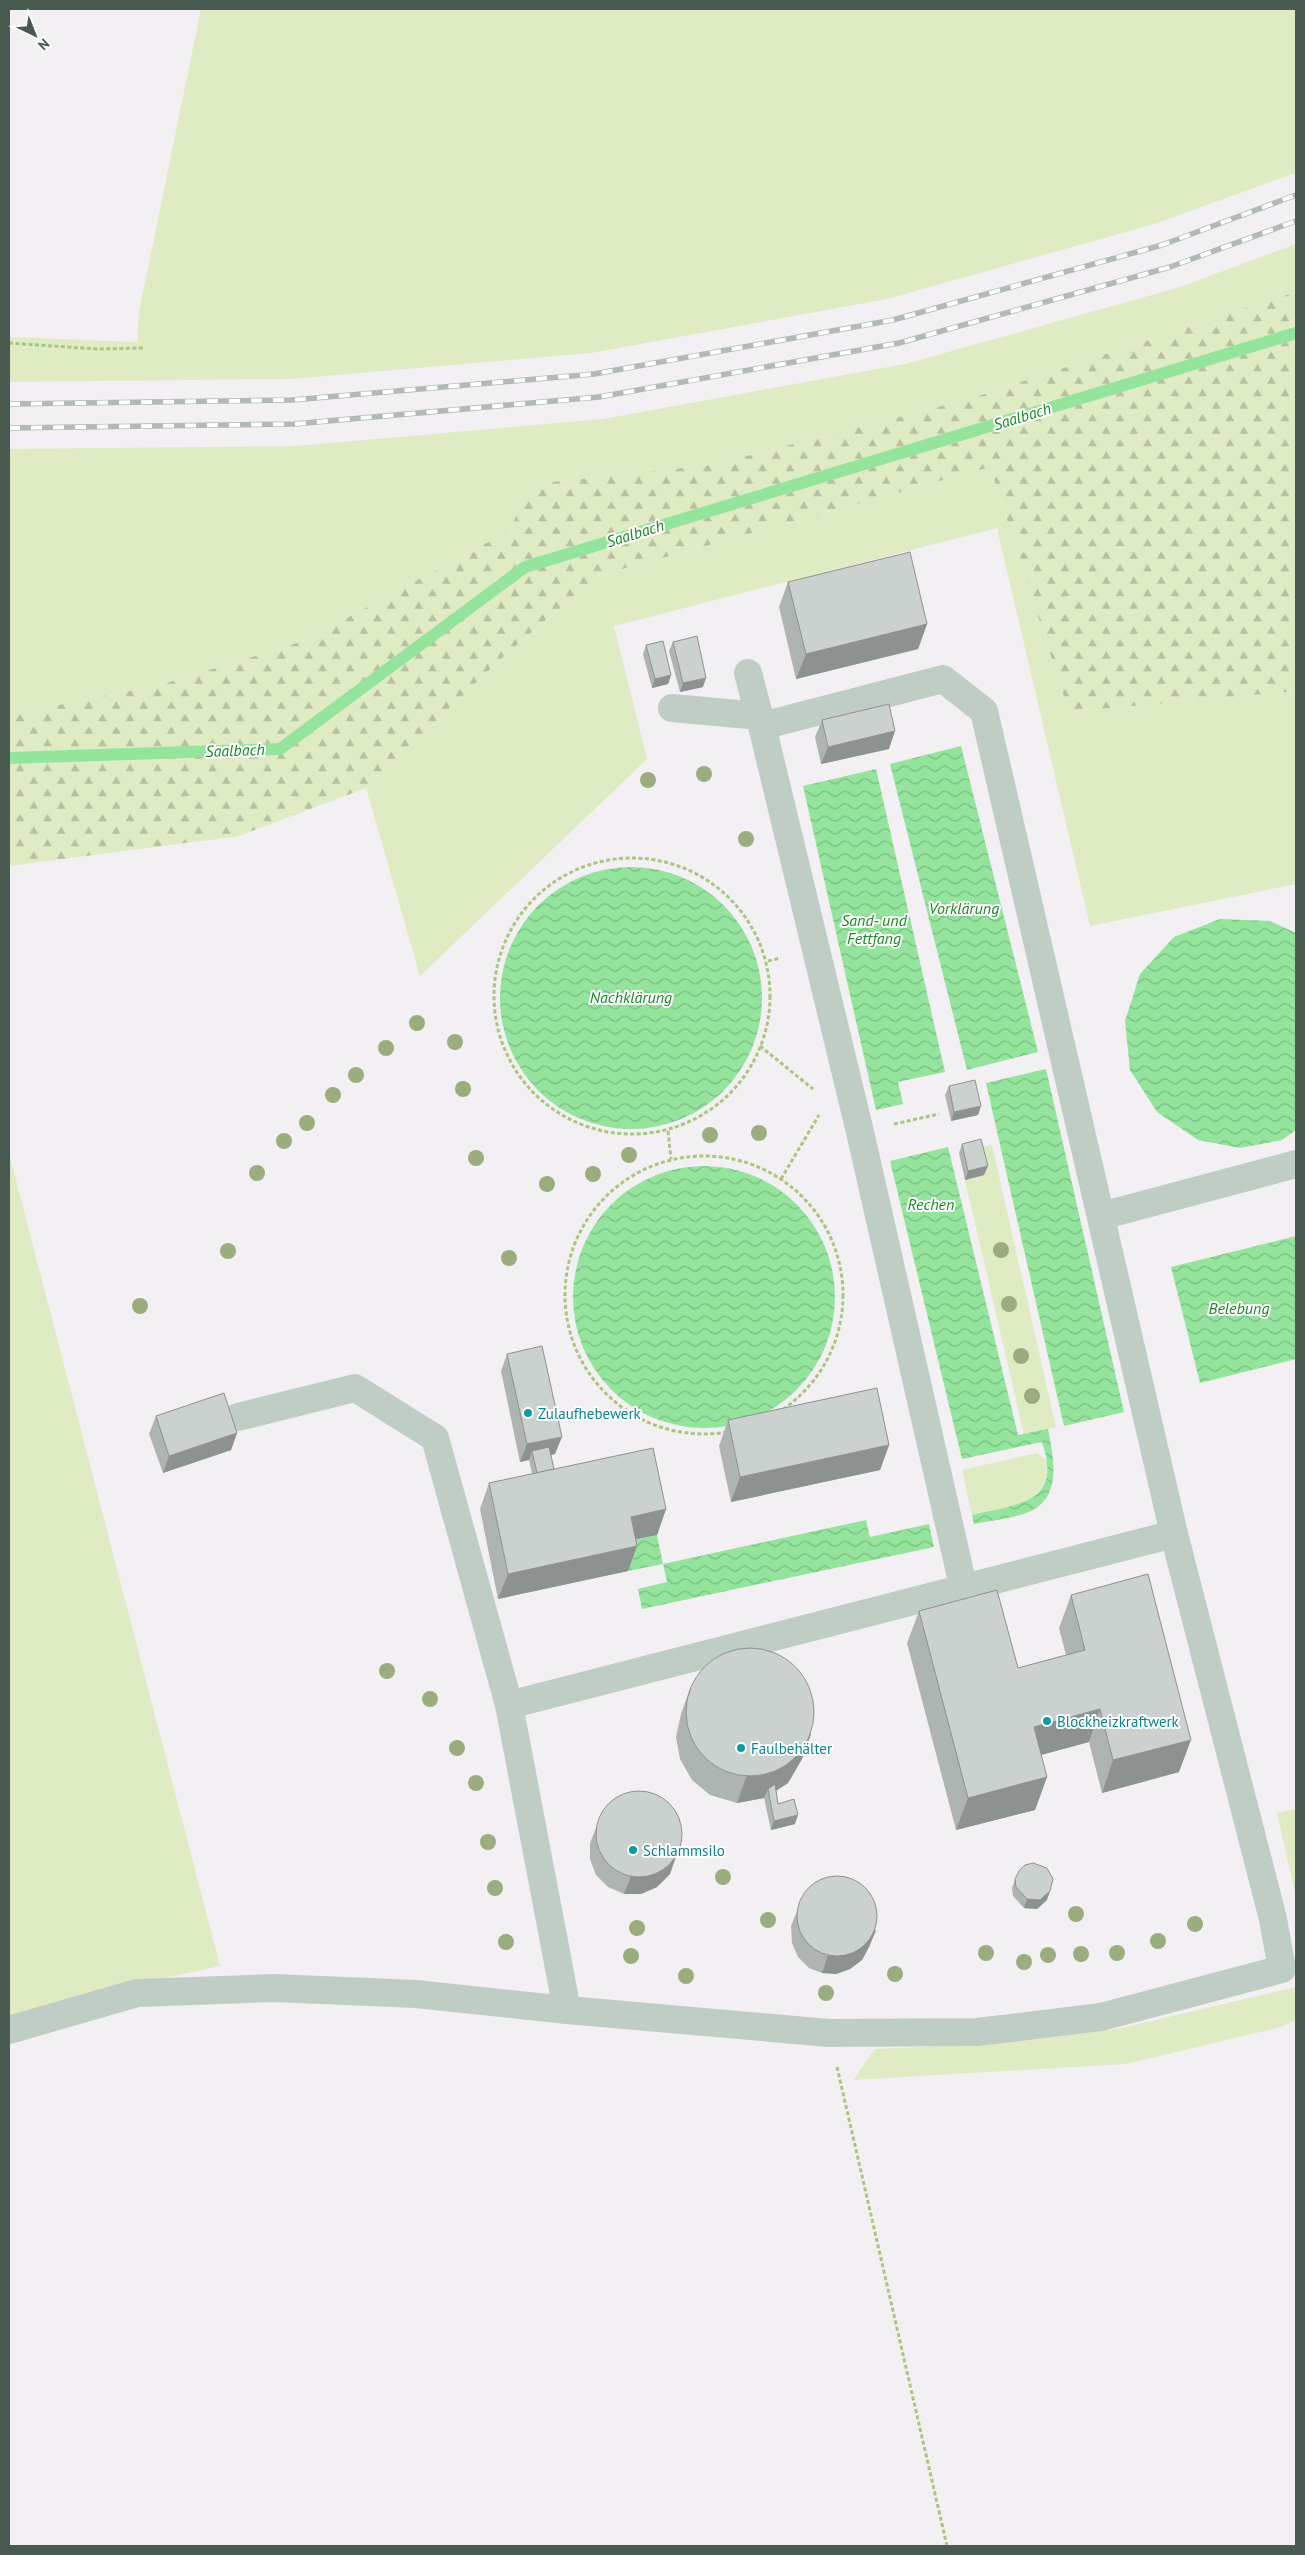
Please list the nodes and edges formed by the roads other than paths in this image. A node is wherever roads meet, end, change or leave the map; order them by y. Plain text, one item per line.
1 (748, 673) dead end
2 (672, 708) dead end
3 (761, 721) junction
4 (1296, 1164) edge
5 (1100, 1216) junction
6 (238, 1417) dead end
7 (1174, 1534) junction
8 (964, 1590) junction
9 (509, 1705) junction
10 (567, 2010) junction
11 (9, 2030) edge

1 - 3 street
2 - 3 street
3 - 5 street
3 - 8 street
4 - 5 street
5 - 7 street
6 - 9 street
7 - 8 street
7 - 10 street
8 - 9 street
9 - 10 street
10 - 11 street

